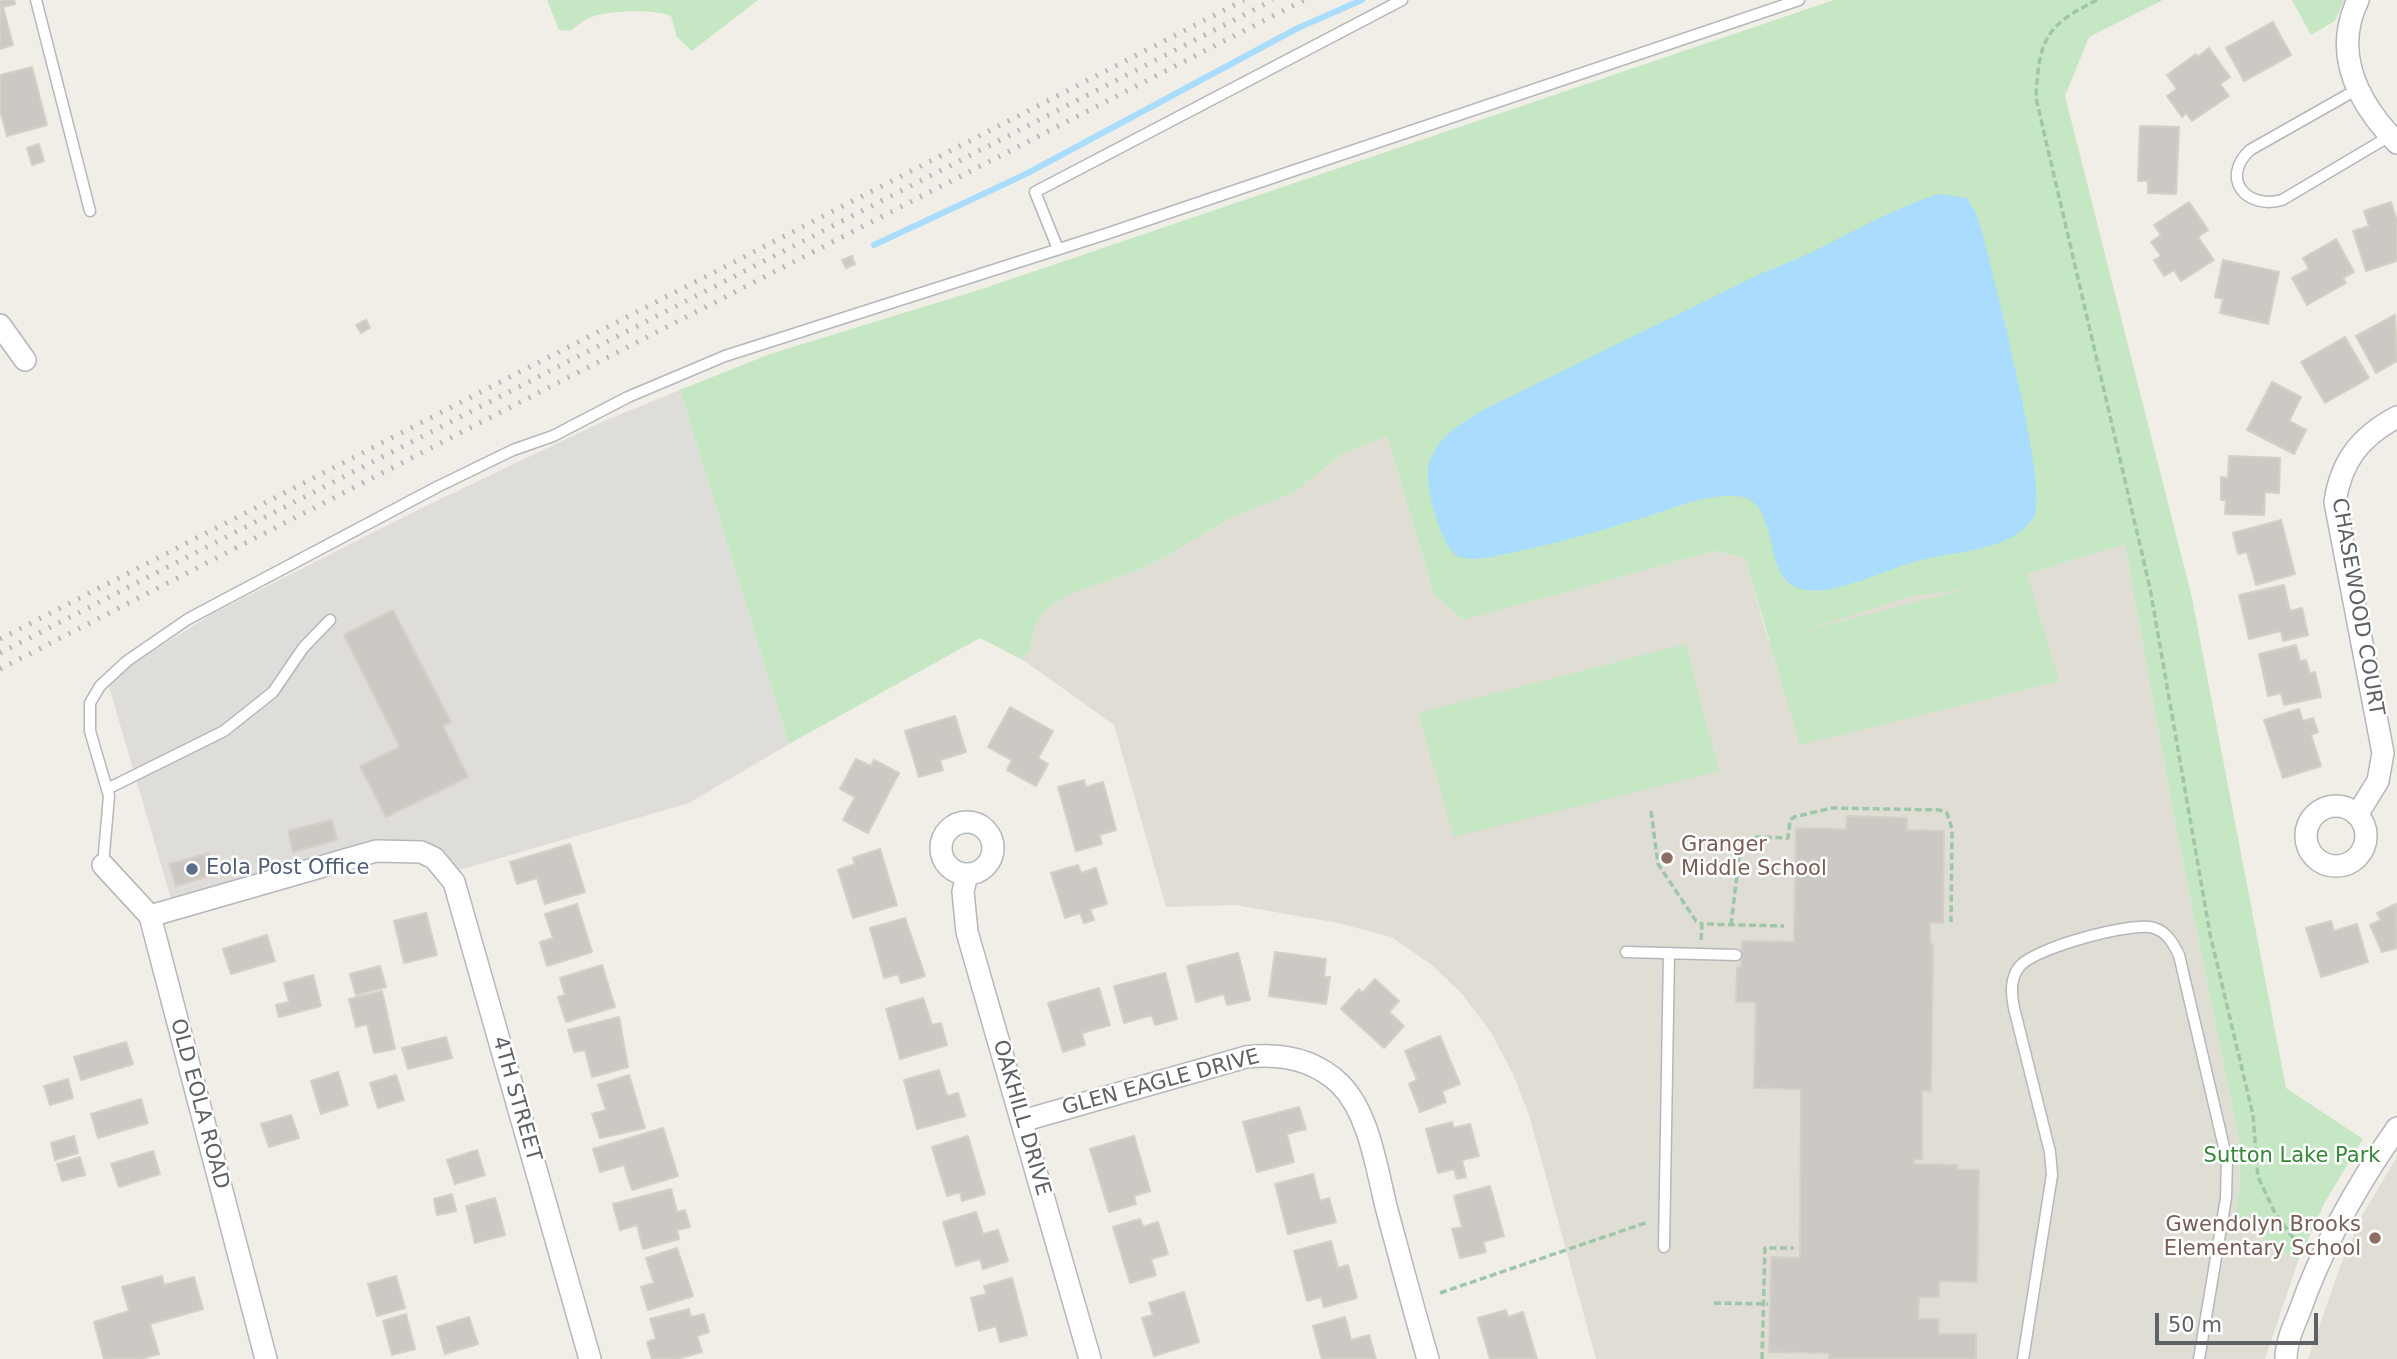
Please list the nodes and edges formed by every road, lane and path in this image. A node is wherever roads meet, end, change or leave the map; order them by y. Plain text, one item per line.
1 (36, 0) edge
2 (1402, 0) edge
3 (1799, 0) edge
4 (2097, 0) edge
5 (2358, 0) edge
6 (2356, 90) junction
7 (2393, 139) edge
8 (90, 211) dead end
9 (1058, 249) junction
10 (0, 325) edge
11 (26, 360) dead end
12 (2397, 417) edge
13 (330, 621) dead end
14 (107, 789) junction
15 (1651, 811) dead end
16 (2357, 815) dead end
17 (103, 865) joint
18 (967, 874) dead end
19 (150, 916) junction
20 (1951, 922) dead end
21 (1702, 924) junction
22 (1731, 925) junction
23 (1784, 926) dead end
24 (1700, 940) dead end
25 (1626, 952) dead end
26 (1669, 953) junction
27 (1736, 955) dead end
28 (1022, 1121) junction
29 (2397, 1128) edge
30 (1654, 1221) dead end
31 (2297, 1243) dead end
32 (1664, 1247) dead end
33 (1794, 1248) dead end
34 (1440, 1293) dead end
35 (1714, 1303) dead end
36 (1766, 1304) junction
37 (266, 1359) edge
38 (590, 1359) edge
39 (1090, 1359) edge
40 (1428, 1359) edge
41 (1762, 1359) edge
42 (2023, 1359) edge
43 (2199, 1359) edge
44 (2286, 1359) edge

1 - 8 lane
2 - 9 lane
3 - 9 lane
4 - 31 path
5 - 6 street
6 - 7 street
6 - 7 lane
9 - 14 lane
10 - 11 street
12 - 16 street, CHASEWOOD COURT
13 - 14 lane
14 - 17 lane
15 - 21 path
17 - 19 street, OLD EOLA ROAD
18 - 28 street, OAKHILL DRIVE
19 - 37 street, OLD EOLA ROAD
19 - 38 street, 4TH STREET
20 - 22 path
21 - 22 path
21 - 24 path
22 - 23 path
25 - 26 lane
26 - 27 lane
26 - 32 lane
28 - 39 street, OAKHILL DRIVE
28 - 40 street, GLEN EAGLE DRIVE
29 - 44 street
30 - 34 path
33 - 36 path
35 - 36 path
36 - 41 path
42 - 43 lane

